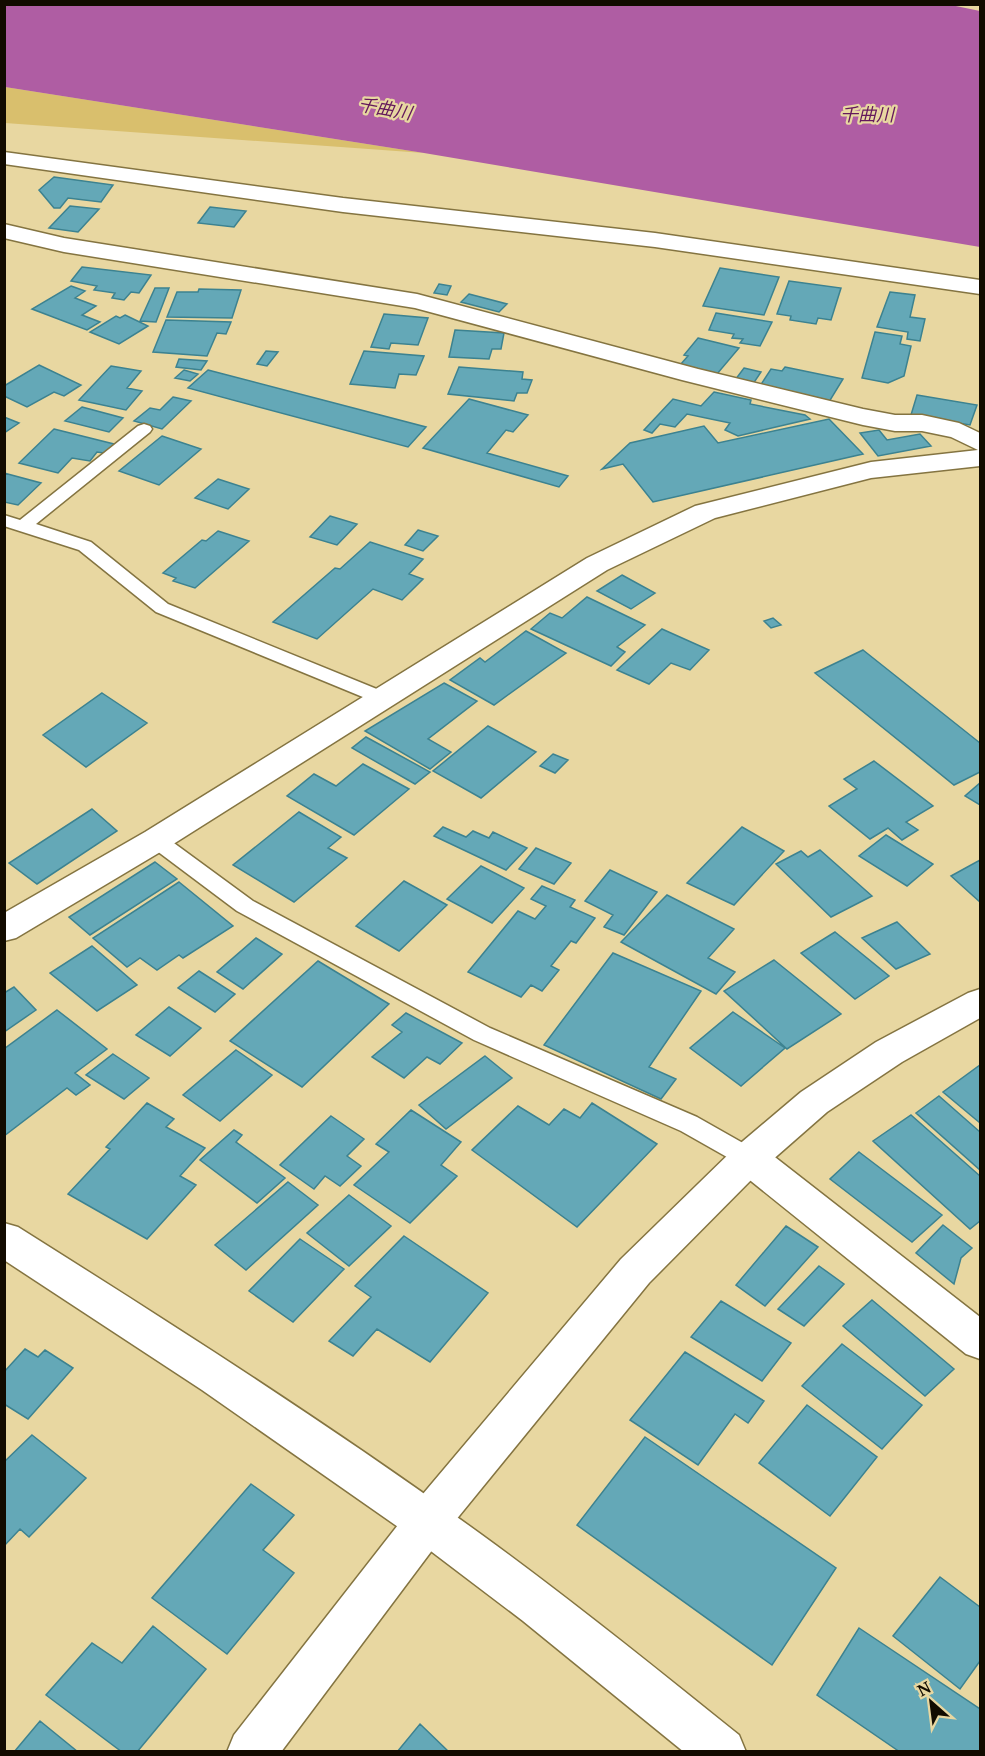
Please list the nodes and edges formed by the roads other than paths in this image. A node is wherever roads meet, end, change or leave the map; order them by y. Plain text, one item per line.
1 (4, 158) edge
2 (4, 231) edge
3 (981, 287) edge
4 (144, 429) dead end
5 (981, 443) edge
6 (981, 458) edge
7 (4, 520) edge
8 (23, 526) junction
9 (382, 698) junction
10 (156, 840) junction
11 (4, 929) edge
12 (981, 1002) edge
13 (749, 1158) junction
14 (4, 1239) edge
15 (981, 1341) edge
16 (427, 1522) junction
17 (251, 1752) edge
18 (722, 1752) edge

1 - 3 street
2 - 5 street
4 - 8 lane
6 - 9 street
7 - 8 lane
8 - 9 lane
9 - 10 street
10 - 11 street
10 - 13 lane
12 - 13 street
13 - 15 street
13 - 16 street
14 - 16 street
16 - 17 street
16 - 18 street

